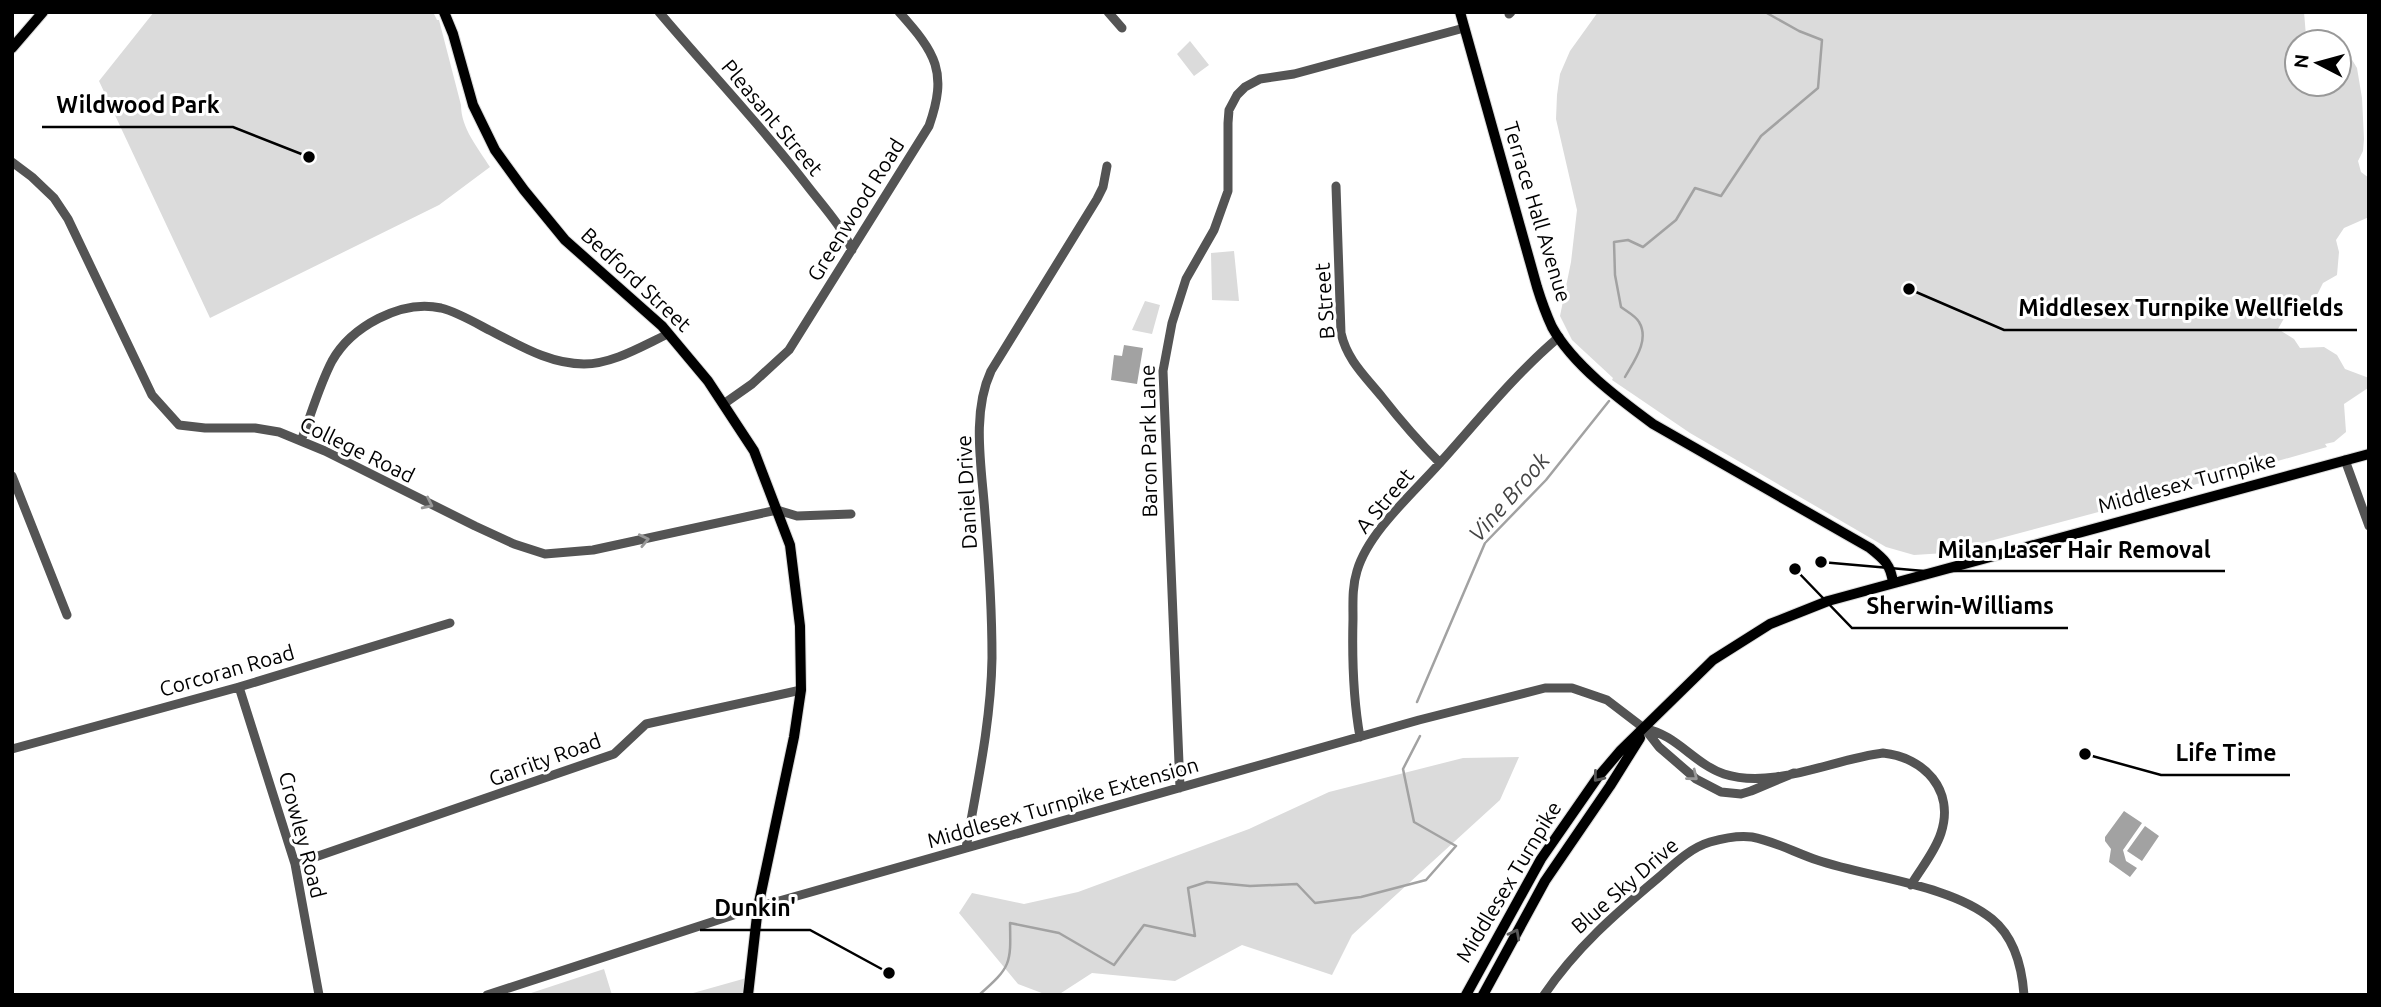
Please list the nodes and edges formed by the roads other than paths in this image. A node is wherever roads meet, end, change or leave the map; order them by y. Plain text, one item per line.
1 (43, 12) edge
2 (444, 12) edge
3 (659, 12) edge
4 (899, 12) edge
5 (1108, 12) edge
6 (1460, 12) edge
7 (1122, 28) dead end
8 (1464, 28) junction
9 (12, 48) edge
10 (12, 162) edge
11 (1107, 166) dead end
12 (1336, 186) dead end
13 (852, 250) junction
14 (668, 334) junction
15 (1559, 337) junction
16 (725, 403) junction
17 (301, 441) junction
18 (2369, 454) edge
19 (2345, 460) junction
20 (1440, 463) junction
21 (12, 476) edge
22 (777, 510) junction
23 (850, 514) dead end
24 (2369, 526) edge
25 (1892, 583) junction
26 (67, 615) dead end
27 (450, 623) dead end
28 (239, 687) junction
29 (801, 690) junction
30 (1645, 729) junction
31 (1360, 737) junction
32 (12, 750) edge
33 (1794, 773) junction
34 (1180, 788) junction
35 (966, 848) junction
36 (295, 864) junction
37 (1910, 885) junction
38 (758, 907) junction
39 (319, 995) edge
40 (487, 995) edge
41 (748, 995) edge
42 (1466, 995) edge
43 (1483, 995) edge
44 (1544, 995) edge
45 (2024, 995) edge

1 - 9 main road
2 - 14 main road, Bedford Street
3 - 13 street, Pleasant Street
4 - 13 street, Greenwood Road
5 - 7 street
6 - 8 main road, Terrace Hall Avenue
8 - 15 main road, Terrace Hall Avenue
8 - 34 street, Baron Park Lane
10 - 17 street, College Road
11 - 35 street, Daniel Drive
12 - 20 street, B Street
13 - 16 street, Greenwood Road
14 - 16 main road, Bedford Street
14 - 17 street
15 - 20 street, A Street
15 - 25 main road, Terrace Hall Avenue
16 - 22 main road, Bedford Street
17 -> 22 street, College Road
18 - 19 main road, Middlesex Turnpike
19 - 24 street
19 - 25 main road, Middlesex Turnpike
20 - 31 street, A Street
21 - 26 street
22 - 23 street
22 - 29 main road, Bedford Street
25 - 30 main road, Middlesex Turnpike
27 - 28 street, Corcoran Road
28 - 32 street, Corcoran Road
28 - 36 street, Crowley Road
29 - 36 street, Garrity Road
29 - 38 main road, Bedford Street
30 - 31 street, Middlesex Turnpike Extension
30 - 33 street
30 -> 33 street
30 -> 42 main road, Middlesex Turnpike
43 -> 30 main road, Middlesex Turnpike
31 - 34 street, Middlesex Turnpike Extension
33 - 37 street
34 - 35 street, Middlesex Turnpike Extension
35 - 38 street, Middlesex Turnpike Extension
36 - 39 street, Crowley Road
37 - 44 street, Blue Sky Drive
37 - 45 street, Blue Sky Drive
38 - 40 street, Middlesex Turnpike Extension
38 - 41 main road, Bedford Street

